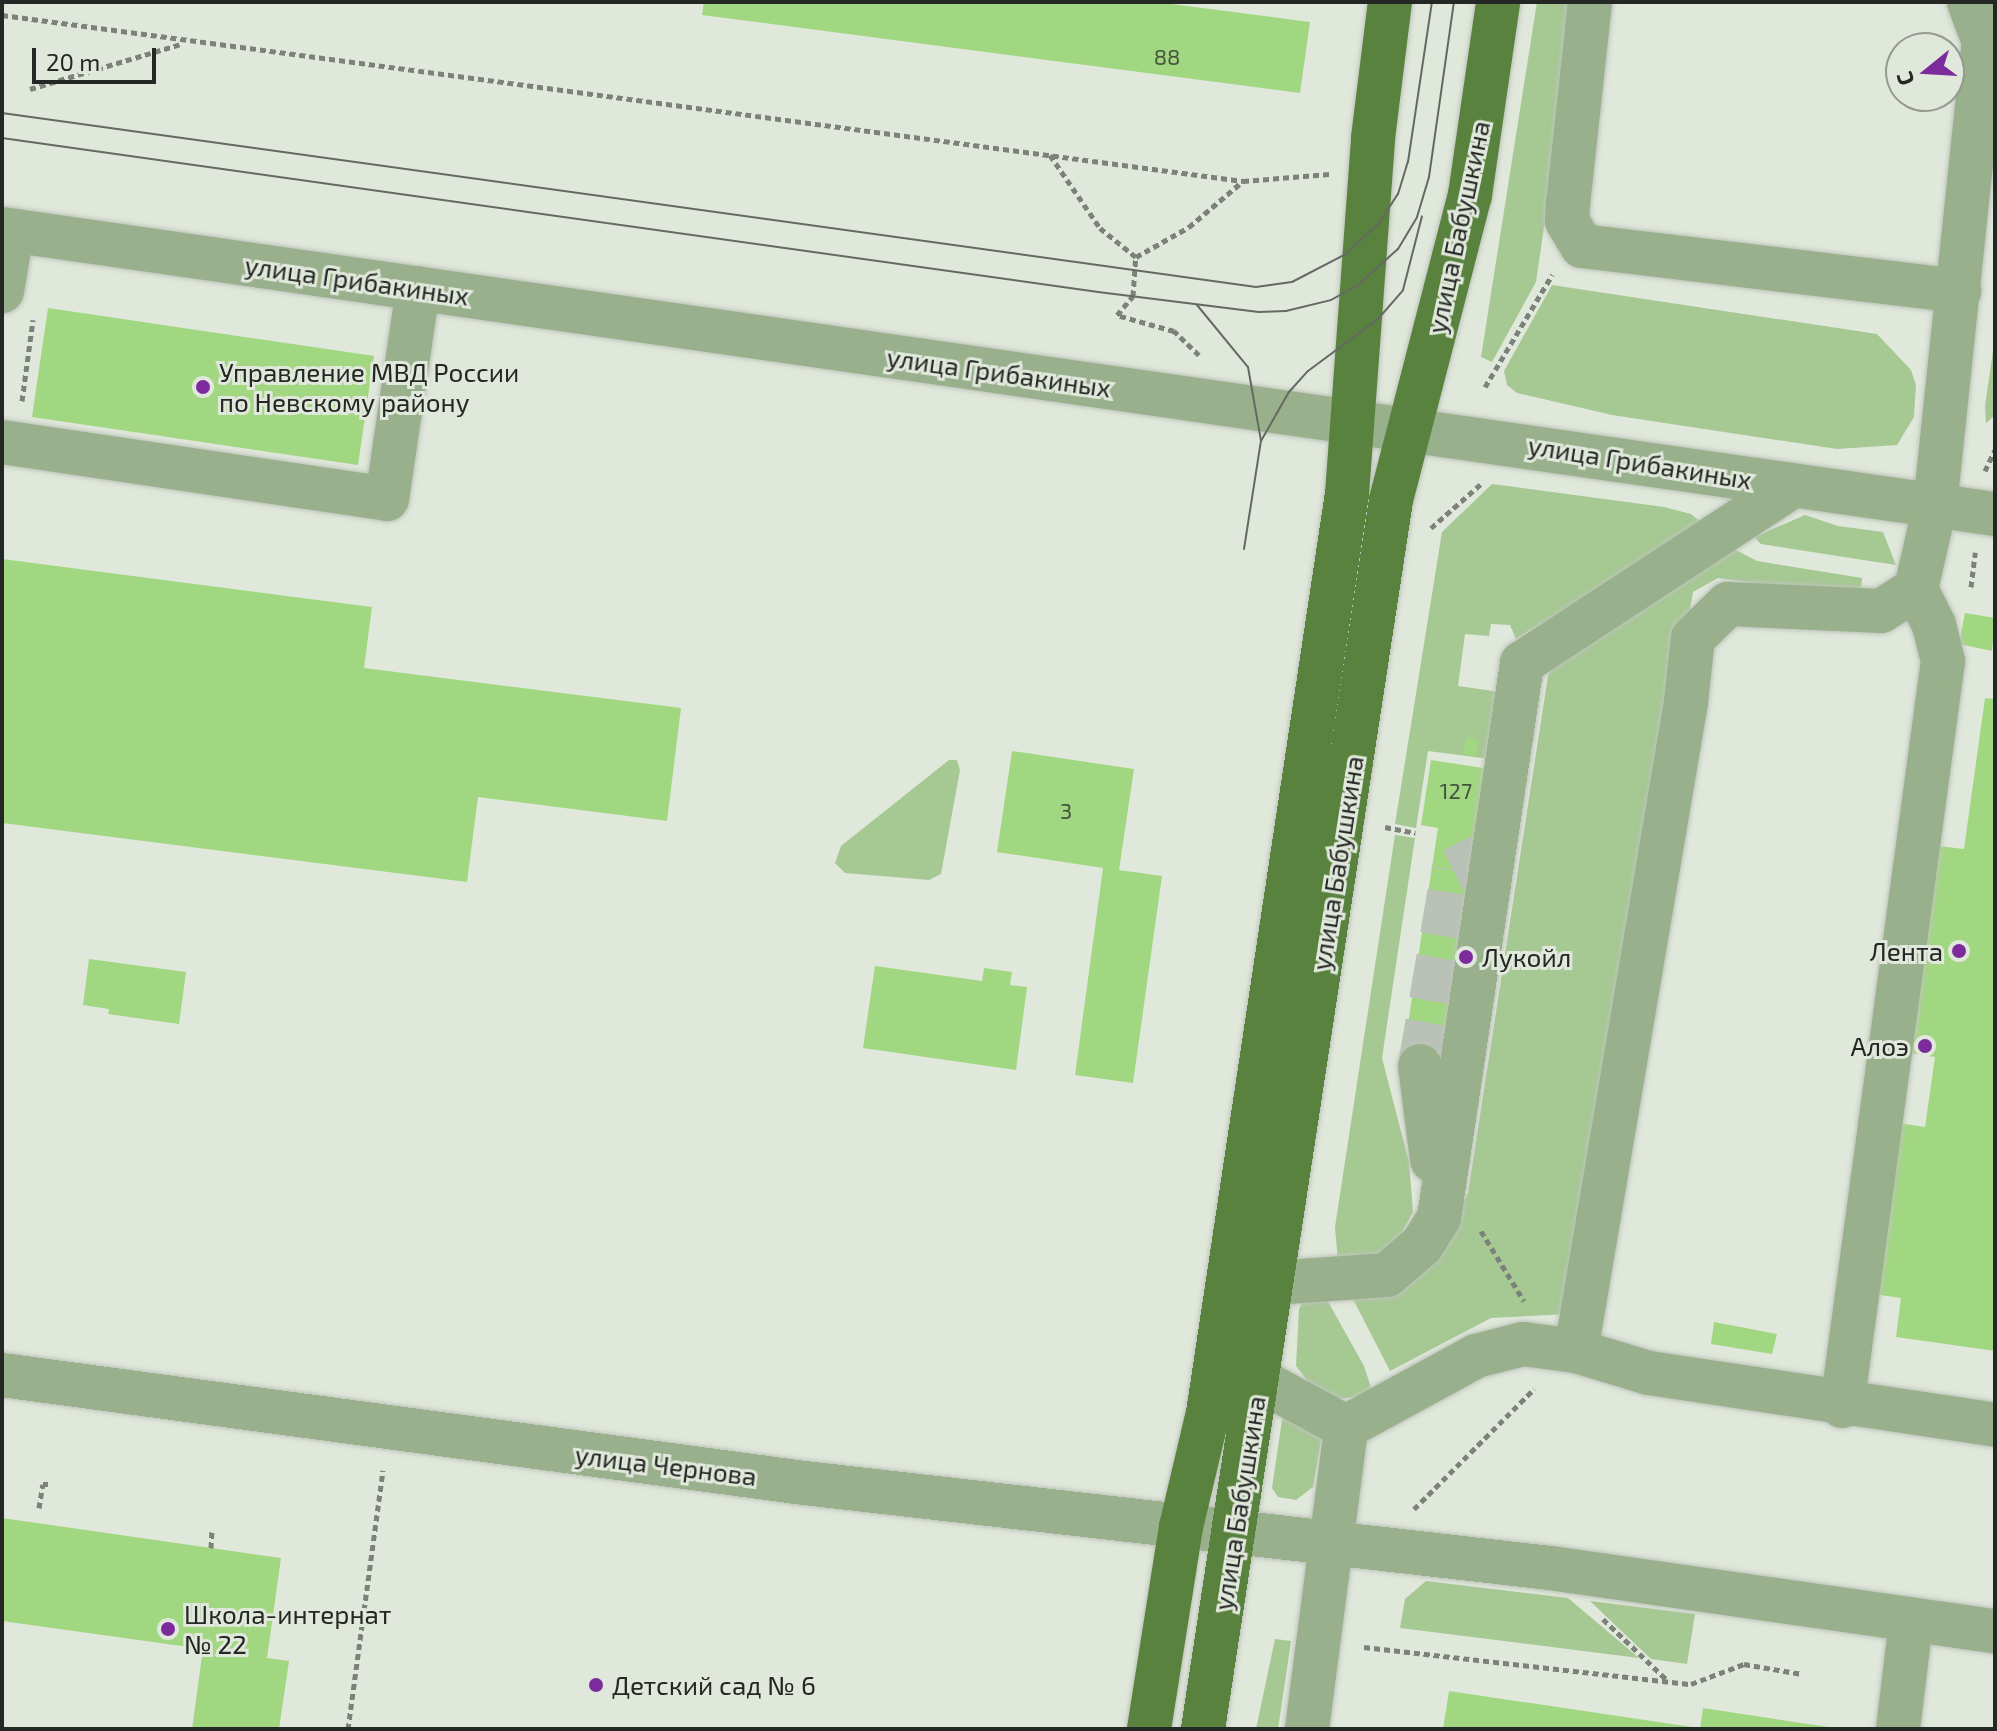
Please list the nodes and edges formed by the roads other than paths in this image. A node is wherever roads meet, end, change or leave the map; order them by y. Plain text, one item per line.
1 (1390, 2) edge
2 (1498, 2) edge
3 (1590, 2) edge
4 (1969, 2) edge
5 (7, 230) edge
6 (418, 288) junction
7 (1959, 291) junction
8 (18, 300) edge
9 (1352, 421) junction
10 (11, 426) edge
11 (1411, 430) junction
12 (1793, 486) junction
13 (1935, 506) junction
14 (1995, 514) edge
15 (1925, 607) junction
16 (1420, 1066) tunnel mouth
17 (1441, 1200) junction
18 (1273, 1283) junction
19 (1576, 1351) junction
20 (2, 1375) edge
21 (1259, 1380) junction
22 (1842, 1406) junction
23 (1995, 1425) edge
24 (1346, 1427) junction
25 (1181, 1527) junction
26 (1236, 1529) junction
27 (1332, 1540) junction
28 (1911, 1622) junction
29 (1995, 1631) edge
30 (1149, 1729) edge
31 (1203, 1729) edge
32 (1307, 1729) edge
33 (1898, 1729) edge

1 - 9 main road, улица Бабушкина
2 - 11 main road, улица Бабушкина
3 - 7 street
4 - 7 street
5 - 6 street, улица Грибакиных
5 - 8 street
6 - 9 street, улица Грибакиных
6 - 10 street
7 - 13 street
9 - 11 street, улица Грибакиных
9 - 25 main road, улица Бабушкина
11 - 12 street, улица Грибакиных
11 - 18 main road, улица Бабушкина
12 - 13 street, улица Грибакиных
12 - 17 street
13 - 14 street, улица Грибакиных
13 - 15 street
15 - 19 street
15 - 22 street
16 - 17 street
17 - 18 street
18 - 21 main road, улица Бабушкина
19 - 22 street
19 - 24 street
20 - 25 street, улица Чернова
21 - 24 street
21 - 26 main road, улица Бабушкина
22 - 23 street
24 - 27 street
25 - 26 street, улица Чернова
25 - 30 main road, улица Бабушкина
26 - 27 street, улица Чернова
26 - 31 main road, улица Бабушкина
27 - 28 street, улица Чернова
27 - 32 street
28 - 29 street, улица Чернова
28 - 33 street

